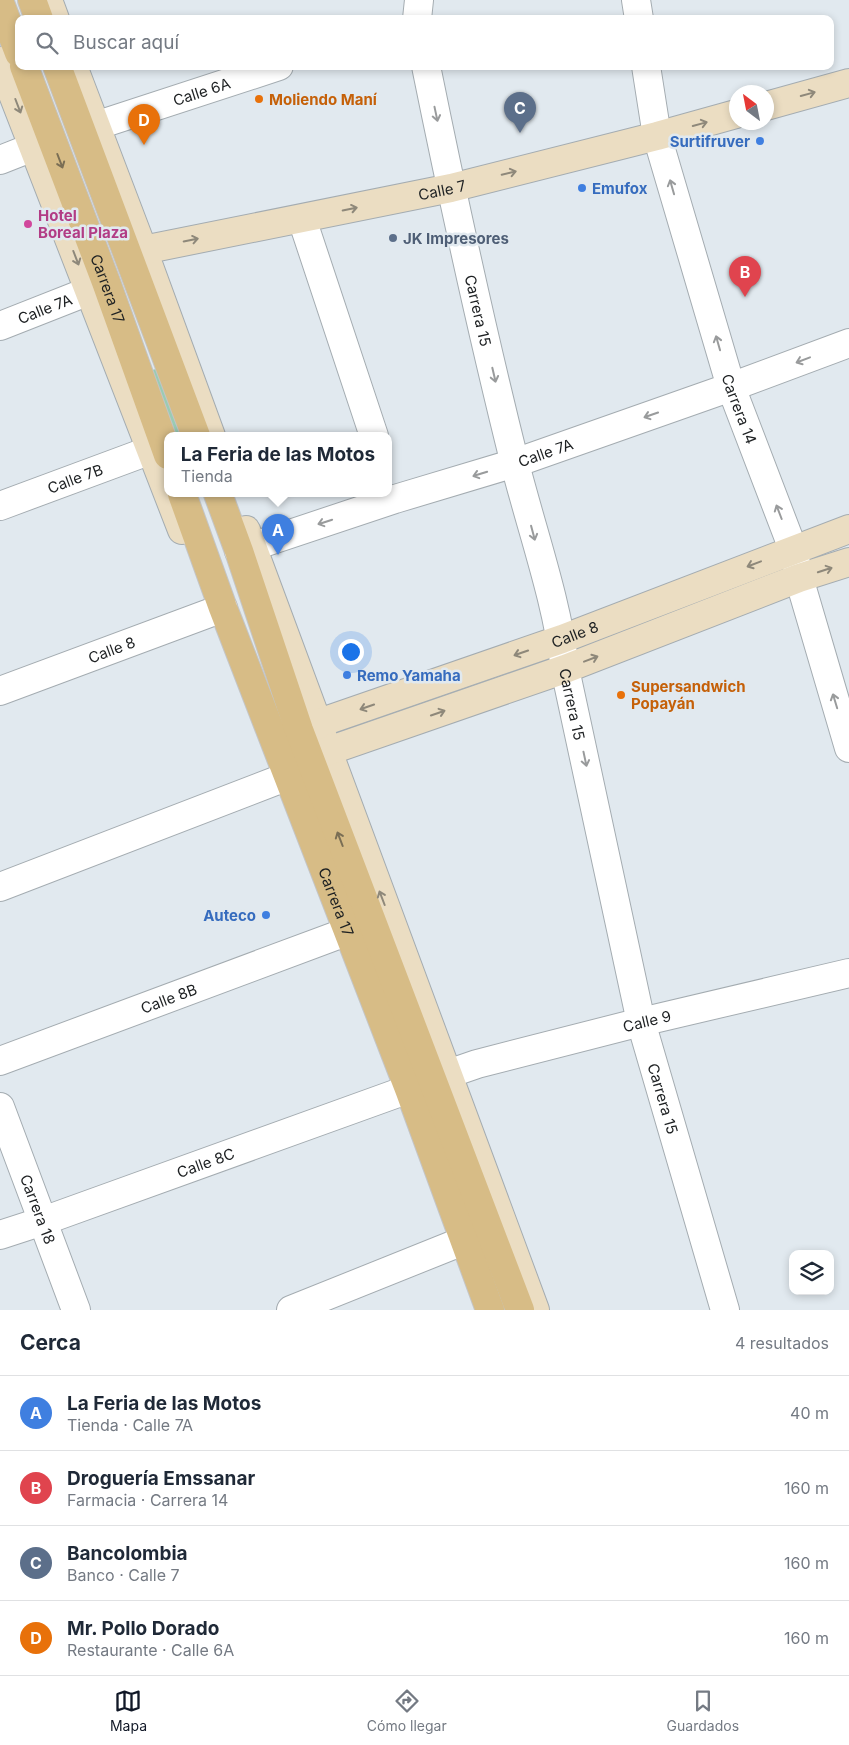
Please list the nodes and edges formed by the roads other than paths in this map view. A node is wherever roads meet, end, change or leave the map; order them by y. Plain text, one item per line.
1 (32, 0) edge
2 (48, 0) edge
3 (419, 0) edge
4 (636, 0) edge
5 (0, 3) edge
6 (38, 15) edge
7 (54, 15) edge
8 (417, 15) edge
9 (638, 15) edge
10 (15, 42) edge
11 (0, 61) edge
12 (26, 70) edge
13 (59, 70) edge
14 (74, 70) edge
15 (267, 70) edge
16 (427, 70) edge
17 (647, 70) edge
18 (849, 83) edge
19 (774, 104) edge
20 (729, 116) edge
21 (95, 126) junction
22 (656, 136) junction
23 (33, 147) junction
24 (0, 160) edge
25 (451, 188) junction
26 (302, 219) junction
27 (143, 250) junction
28 (89, 291) junction
29 (0, 326) edge
30 (849, 343) edge
31 (731, 387) junction
32 (194, 432) edge
33 (210, 432) edge
34 (373, 432) edge
35 (160, 453) edge
36 (515, 463) junction
37 (392, 489) edge
38 (176, 497) edge
39 (183, 497) edge
40 (219, 497) edge
41 (233, 497) edge
42 (372, 497) edge
43 (0, 506) edge
44 (849, 529) edge
45 (245, 549) junction
46 (793, 549) junction
47 (849, 562) edge
48 (799, 578) junction
49 (218, 609) junction
50 (562, 639) junction
51 (565, 669) junction
52 (0, 691) edge
53 (308, 727) junction
54 (849, 748) edge
55 (318, 755) junction
56 (278, 780) junction
57 (0, 888) edge
58 (338, 935) junction
59 (849, 973) edge
60 (641, 1022) junction
61 (0, 1060) edge
62 (448, 1074) junction
63 (404, 1091) junction
64 (0, 1108) edge
65 (43, 1221) junction
66 (0, 1235) edge
67 (458, 1243) junction
68 (76, 1310) edge
69 (291, 1310) edge
70 (480, 1310) edge
71 (490, 1310) edge
72 (520, 1310) edge
73 (535, 1310) edge
74 (725, 1310) edge

1 - 6 main road
2 - 7 main road
3 - 8 street
4 - 9 street
5 - 10 main road
11 -> 23 main road
12 -> 35 main road, Carrera 17
13 - 32 main road, Carrera 17
14 - 21 main road
15 - 21 street, Calle 6A
16 -> 25 street, Carrera 15
17 - 22 street, Carrera 14
19 -> 18 main road
22 -> 20 main road, Calle 7
21 - 27 main road
25 -> 22 main road, Calle 7
31 -> 22 street, Carrera 14
23 - 24 street
23 -> 28 main road
26 -> 25 main road, Calle 7
25 -> 36 street, Carrera 15
27 -> 26 main road, Calle 7
26 - 34 street
27 - 33 main road
28 - 29 street, Calle 7A
28 - 35 main road
30 -> 31 street, Calle 7A
31 -> 36 street, Calle 7A
46 -> 31 street, Carrera 14
35 - 43 street, Calle 7B
36 -> 37 street, Calle 7A
36 -> 50 street, Carrera 15
38 - 49 main road
39 - 49 main road, Carrera 17
40 - 45 main road, Carrera 17
41 - 45 main road, Carrera 17
42 -> 45 street, Calle 7A
44 - 46 main road, Calle 8
45 - 53 main road, Carrera 17
46 - 48 street, Carrera 14
46 -> 50 main road, Calle 8
48 -> 47 main road, Calle 8
51 -> 48 main road, Calle 8
54 -> 48 street, Carrera 14
49 - 52 street, Calle 8
49 - 56 main road
49 - 63 main road, Carrera 17
50 - 51 street, Carrera 15
50 -> 53 main road, Calle 8
55 -> 51 main road, Calle 8
51 -> 60 street, Carrera 15
53 - 55 main road, Carrera 17
62 -> 55 main road, Carrera 17
72 -> 55 main road, Carrera 17
56 - 57 street
56 - 58 main road
58 - 61 street, Calle 8B
58 - 63 main road
59 - 60 street, Calle 9
60 - 62 street, Calle 9
60 - 74 street, Carrera 15
62 - 73 main road, Carrera 17
63 - 65 street, Calle 8C
63 - 67 main road
63 - 71 main road, Carrera 17
64 - 65 street, Carrera 18
65 - 66 street, Calle 8C
65 - 68 street, Carrera 18
67 - 69 street
67 - 70 main road

